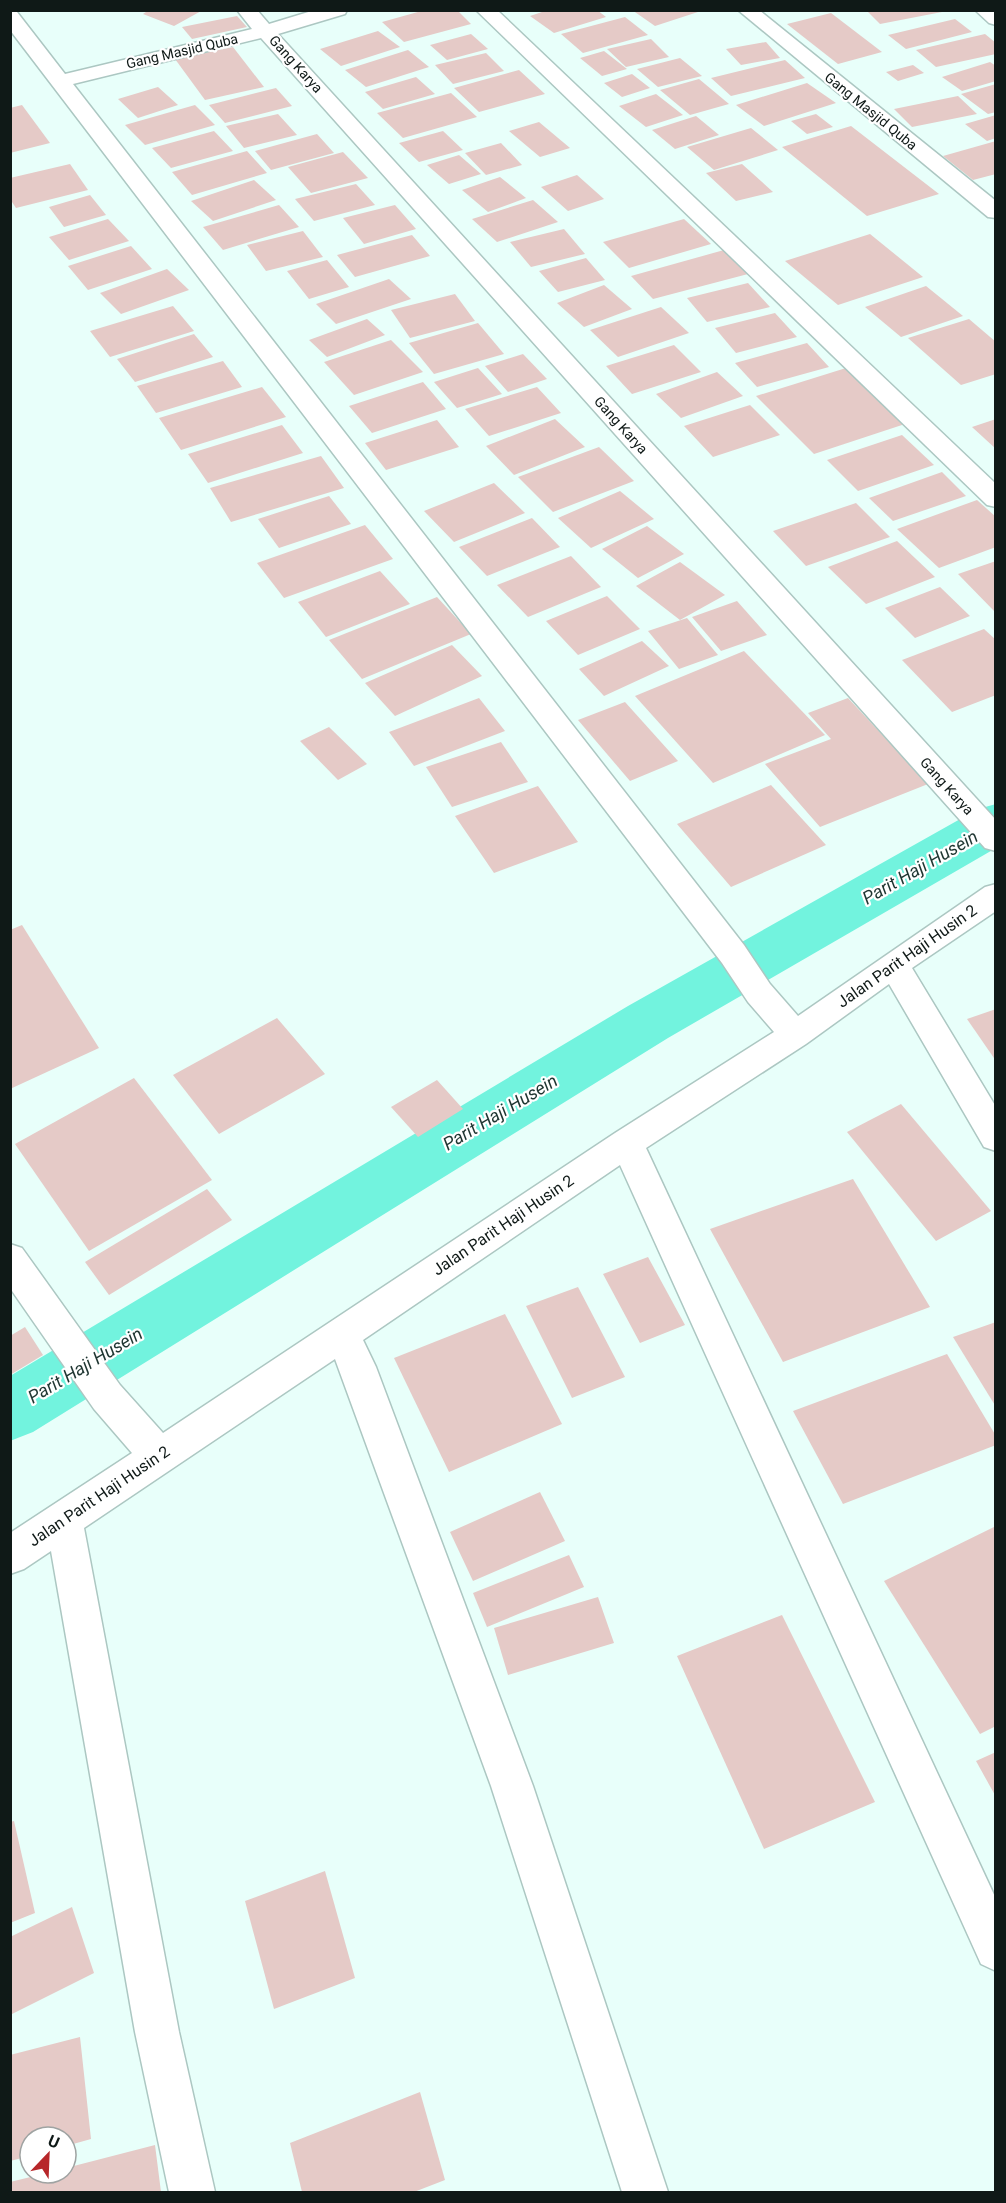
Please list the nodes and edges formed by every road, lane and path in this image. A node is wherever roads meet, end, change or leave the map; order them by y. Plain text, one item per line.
1 (246, 10) edge
2 (338, 10) edge
3 (485, 10) edge
4 (747, 10) edge
5 (984, 10) edge
6 (10, 16) edge
7 (996, 19) edge
8 (266, 31) junction
9 (60, 81) junction
10 (996, 212) edge
11 (996, 499) edge
12 (996, 840) edge
13 (996, 895) edge
14 (894, 964) junction
15 (795, 1035) junction
16 (996, 1137) edge
17 (627, 1143) junction
18 (10, 1259) edge
19 (341, 1334) junction
20 (159, 1456) junction
21 (63, 1521) junction
22 (10, 1556) edge
23 (996, 1949) edge
24 (192, 2193) edge
25 (645, 2193) edge

1 - 8 street, Gang Karya
2 - 8 street, Gang Masjid Quba
3 - 11 street
4 - 10 street, Gang Masjid Quba
5 - 7 street
6 - 9 street
8 - 9 street, Gang Masjid Quba
8 - 12 street, Gang Karya
9 - 15 street
13 - 14 street, Jalan Parit Haji Husin 2
14 - 15 street, Jalan Parit Haji Husin 2
14 - 16 street
15 - 17 street, Jalan Parit Haji Husin 2
17 - 19 street, Jalan Parit Haji Husin 2
17 - 23 street
18 - 20 street
19 - 20 street, Jalan Parit Haji Husin 2
19 - 25 street
20 - 21 street, Jalan Parit Haji Husin 2
21 - 22 street, Jalan Parit Haji Husin 2
21 - 24 street

